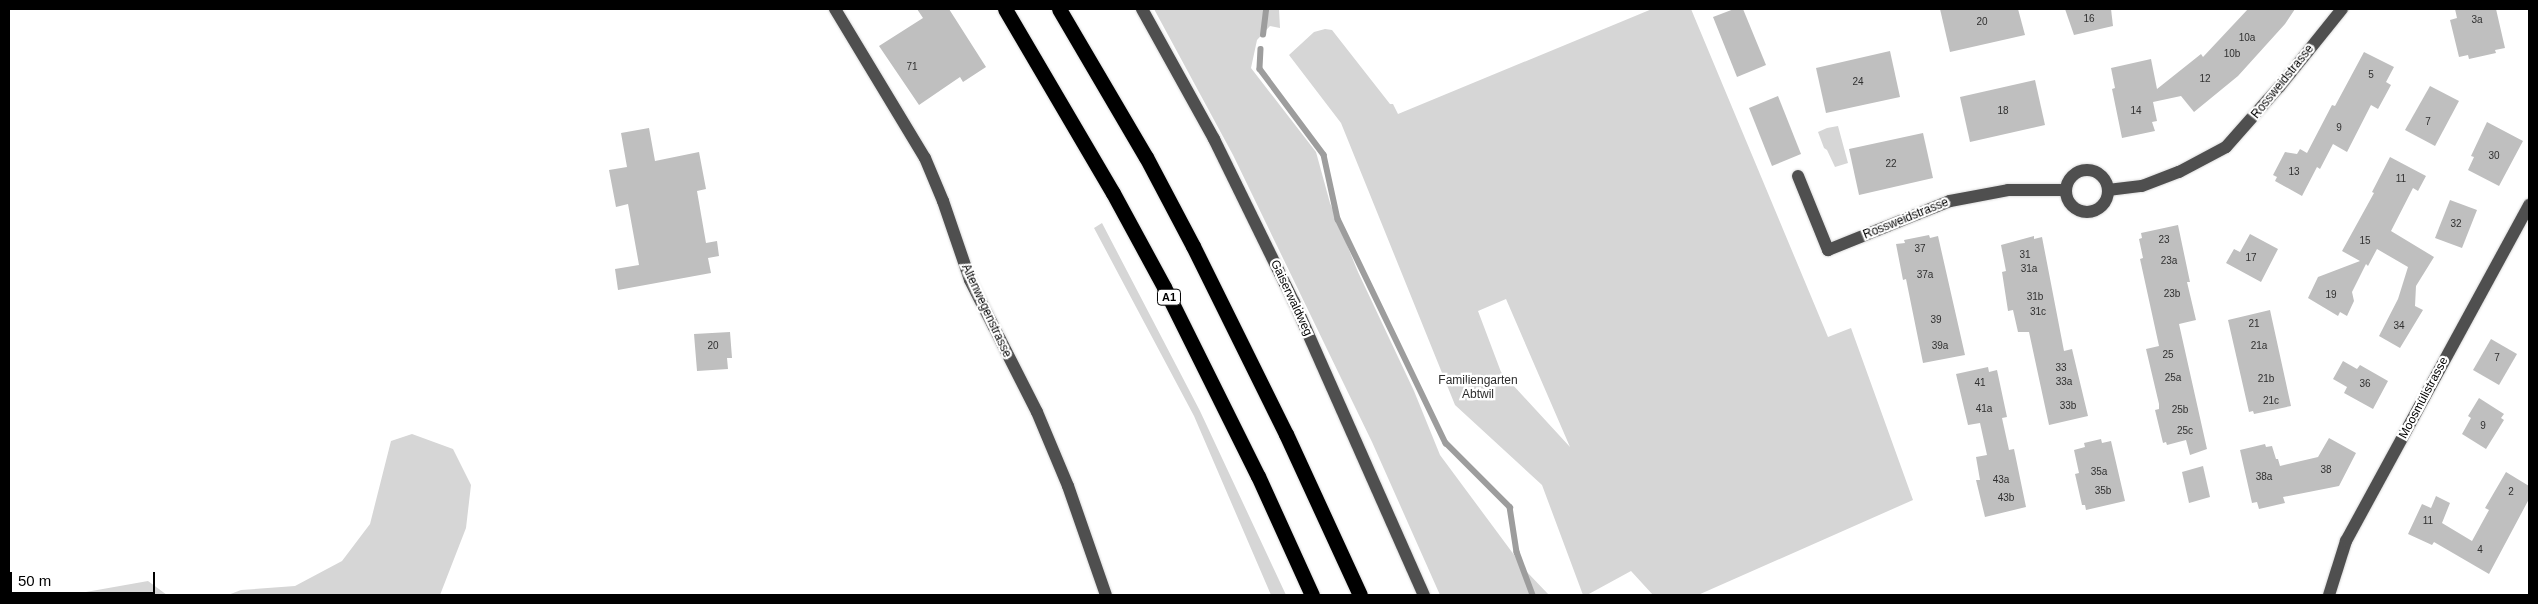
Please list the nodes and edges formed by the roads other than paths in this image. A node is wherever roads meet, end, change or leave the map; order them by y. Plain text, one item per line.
1 (835, 9) edge
2 (1005, 9) edge
3 (1059, 9) edge
4 (1142, 9) edge
5 (2342, 9) edge
6 (1798, 176) dead end
7 (2066, 190) junction
8 (2108, 190) junction
9 (2529, 205) edge
10 (1106, 595) edge
11 (1312, 595) edge
12 (1360, 595) edge
13 (1424, 595) edge
14 (2329, 595) edge

1 - 10 street, Altenwegenstrasse
2 - 11 highway, A1
3 - 12 highway
4 - 13 street, Gaiserwaldweg
5 - 8 street, Rossweidstrasse
6 - 7 street, Rossweidstrasse
7 - 8 street
7 - 8 street
9 - 14 street, Moosmülistrasse

